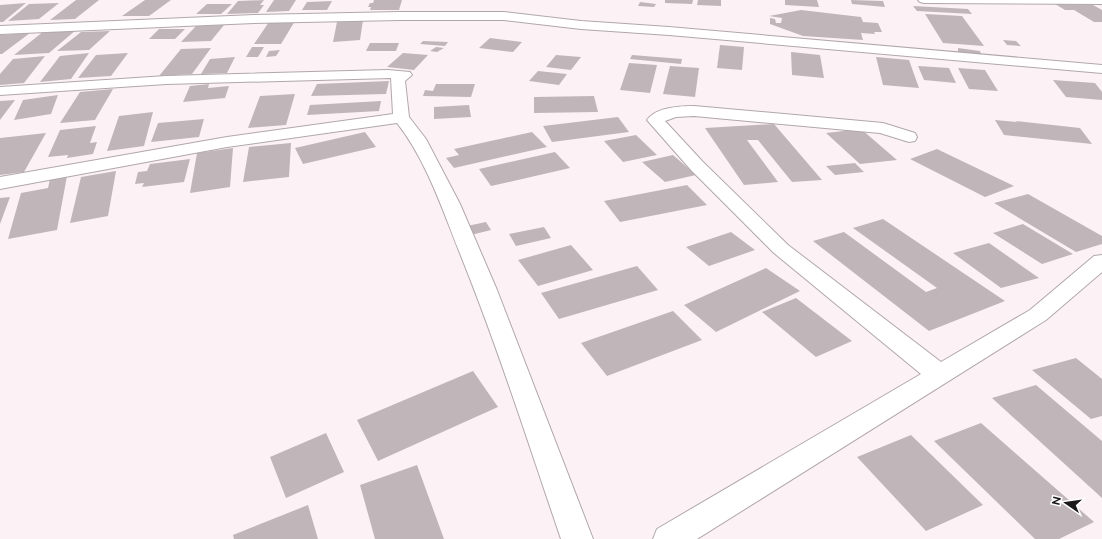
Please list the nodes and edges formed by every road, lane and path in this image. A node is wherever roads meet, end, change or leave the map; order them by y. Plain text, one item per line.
1 (924, 0) edge
2 (1102, 1) edge
3 (0, 30) edge
4 (1102, 69) edge
5 (0, 91) edge
6 (401, 118) junction
7 (909, 137) dead end
8 (0, 183) edge
9 (1102, 261) edge
10 (940, 375) junction
11 (577, 539) edge
12 (669, 539) edge

1 - 2 street
3 - 4 street
5 - 6 street
6 - 8 street
6 - 11 street
7 - 10 street
9 - 10 street
10 - 12 street

